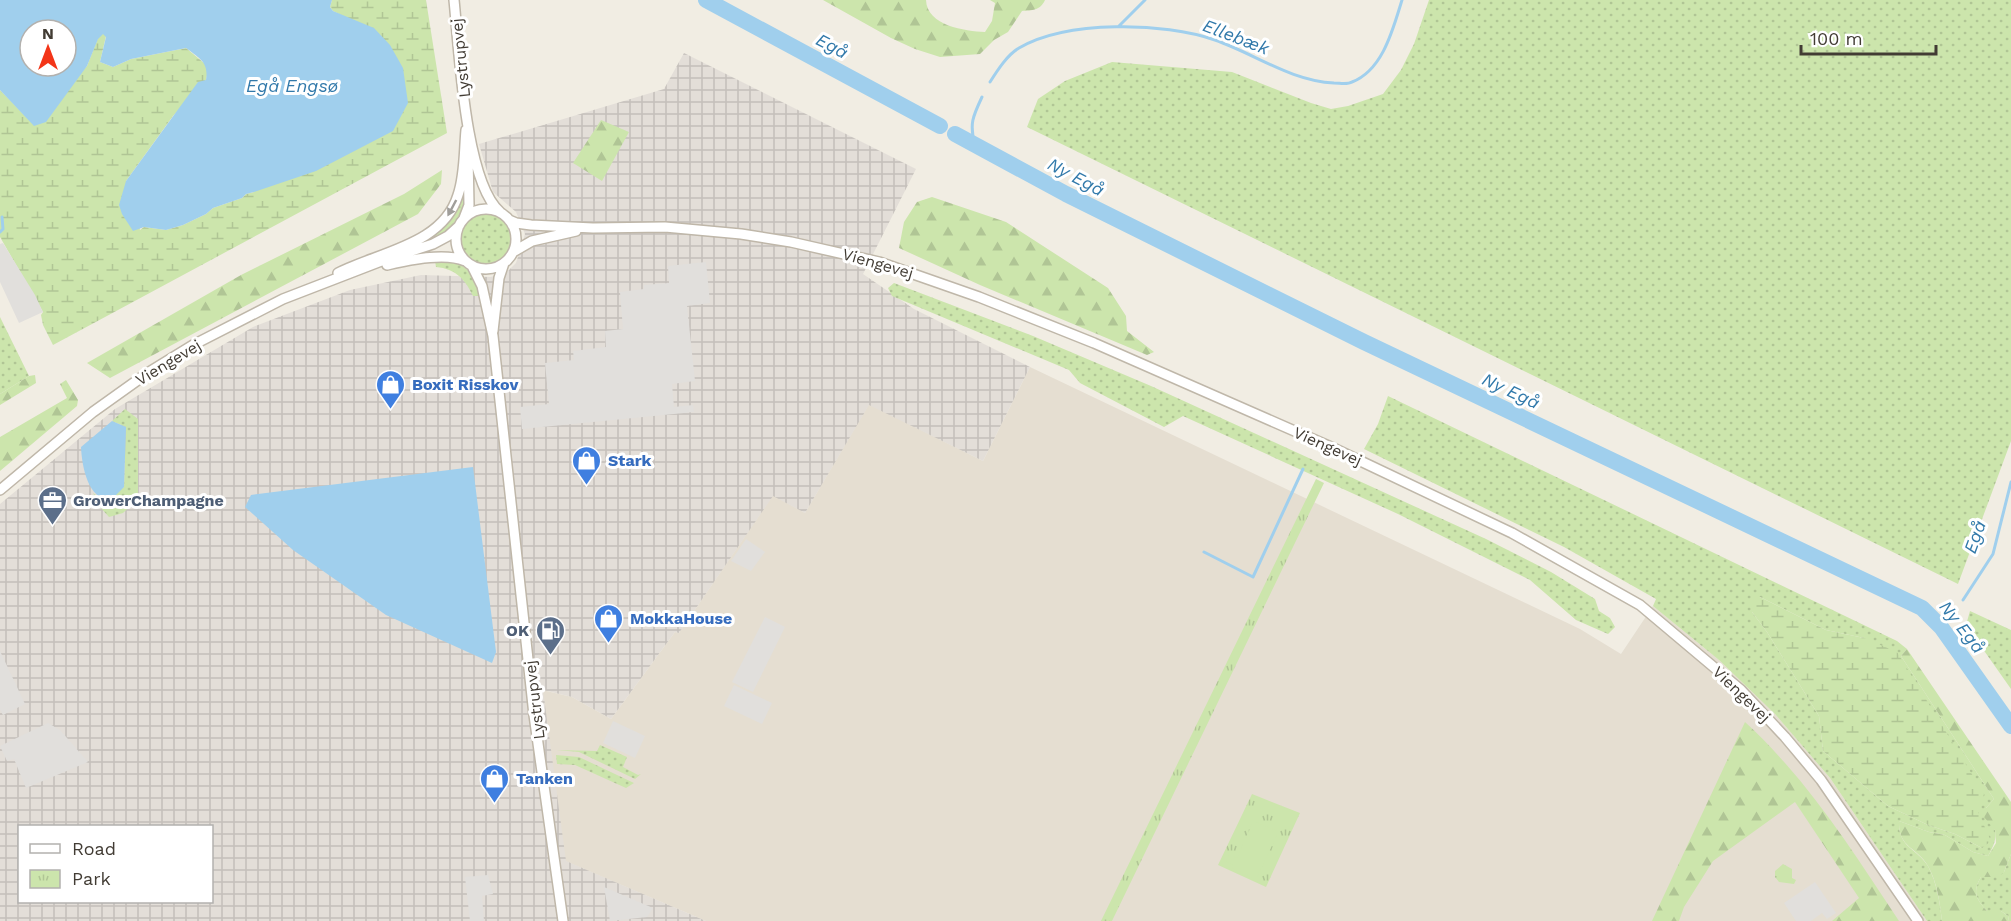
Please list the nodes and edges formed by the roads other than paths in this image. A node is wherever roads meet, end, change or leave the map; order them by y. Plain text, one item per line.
1 (454, 0) edge
2 (467, 116) junction
3 (466, 130) junction
4 (500, 212) junction
5 (509, 220) junction
6 (461, 222) junction
7 (593, 228) junction
8 (513, 252) junction
9 (468, 263) junction
10 (504, 263) junction
11 (358, 271) junction
12 (303, 291) junction
13 (493, 336) junction
14 (0, 490) edge
15 (563, 921) edge
16 (1917, 921) edge

1 - 2 street, Lystrupvej
2 - 3 street, Lystrupvej
2 - 4 street, Lystrupvej
3 - 6 street, Lystrupvej
3 -> 12 street
4 - 5 street
4 - 6 street
5 - 7 street, Viengevej
5 - 8 street
6 - 9 street
6 - 11 street, Viengevej
7 - 8 street, Viengevej
7 - 16 street, Viengevej
8 - 10 street
9 - 10 street
9 - 11 street, Viengevej
9 - 13 street, Lystrupvej
10 - 13 street, Lystrupvej
11 - 12 street, Viengevej
12 - 14 street, Viengevej
13 - 15 street, Lystrupvej

